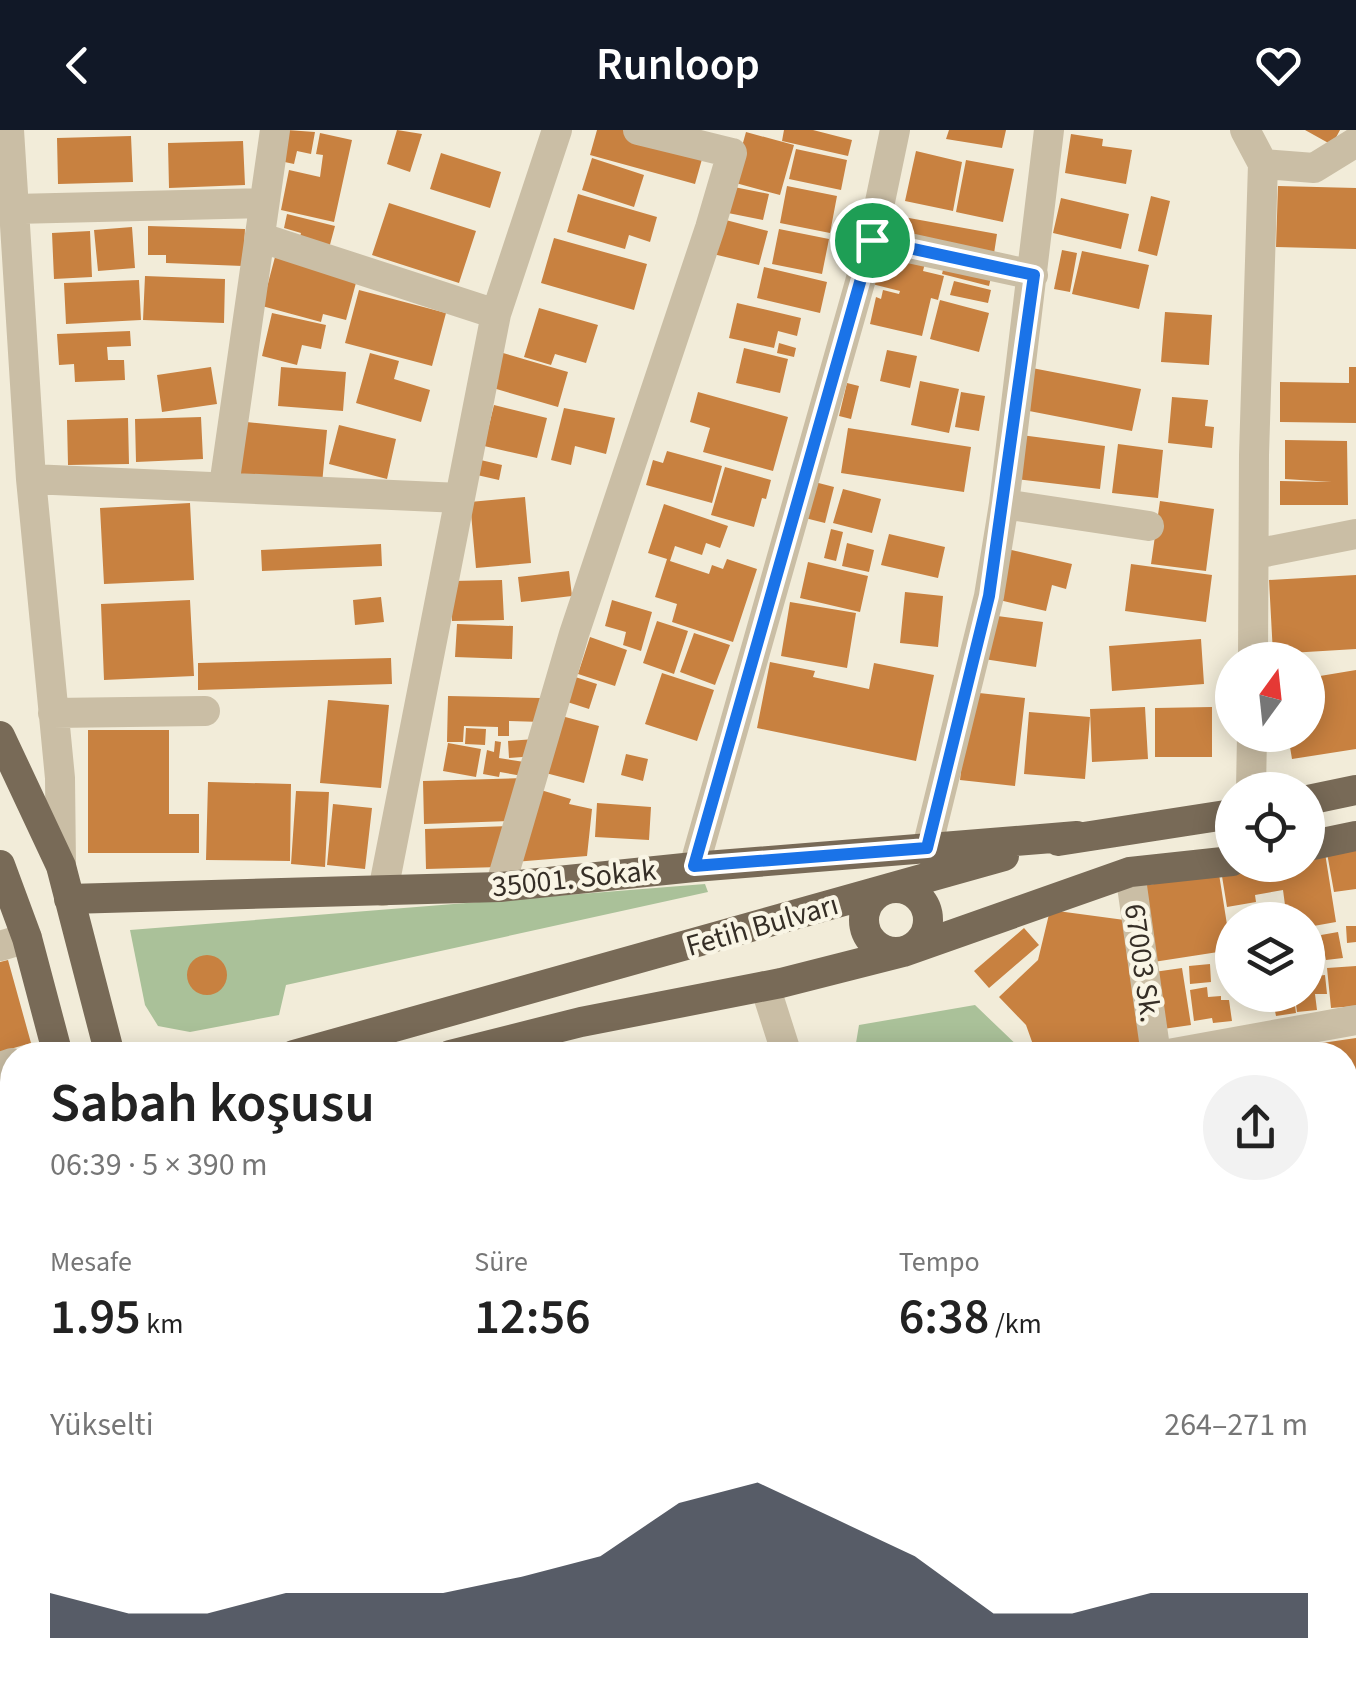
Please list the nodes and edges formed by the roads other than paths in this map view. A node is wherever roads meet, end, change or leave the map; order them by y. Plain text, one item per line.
1 (10, 130) edge
2 (275, 130) edge
3 (557, 130) edge
4 (638, 130) edge
5 (895, 130) edge
6 (1049, 130) edge
7 (1245, 130) edge
8 (1356, 142) edge
9 (1263, 164) junction
10 (262, 202) junction
11 (14, 208) junction
12 (262, 238) junction
13 (872, 240) junction
14 (1034, 275) junction
15 (496, 314) junction
16 (31, 480) junction
17 (224, 486) junction
18 (460, 498) junction
19 (1004, 504) junction
20 (1149, 526) dead end
21 (1356, 534) edge
22 (1255, 554) junction
23 (1253, 642) edge
24 (206, 711) dead end
25 (54, 713) junction
26 (0, 736) edge
27 (1356, 790) edge
28 (1325, 796) edge
29 (1215, 816) edge
30 (1077, 836) junction
31 (1356, 836) edge
32 (1325, 842) edge
33 (927, 848) junction
34 (1215, 864) edge
35 (0, 866) edge
36 (61, 866) junction
37 (694, 866) junction
38 (1130, 872) junction
39 (500, 887) junction
40 (891, 888) junction
41 (383, 892) junction
42 (69, 899) junction
43 (13, 942) edge
44 (903, 952) junction
45 (765, 986) junction
46 (1356, 1020) edge
47 (47, 1042) edge
48 (107, 1042) edge
49 (340, 1042) edge
50 (502, 1042) edge
51 (783, 1042) edge
52 (1157, 1042) edge
53 (1232, 1042) edge

1 - 11 street
2 - 10 street
3 - 15 street
4 - 39 street
5 - 13 street
6 - 14 street
7 - 9 street
8 - 9 street
9 - 22 street
10 - 11 street
10 - 12 street
11 - 16 street
12 - 15 street
12 - 17 street
13 - 14 street
13 - 37 street
14 - 19 street
15 - 18 street
16 - 17 street
16 - 25 street
17 - 18 street
18 - 41 street
19 - 20 street
19 - 33 street
21 - 22 street
22 - 23 street
24 - 25 street
25 - 36 street
26 - 36 main road
27 - 28 main road
29 - 30 main road, Fetih Bulvarı
30 - 33 main road, 35001. Sokak
30 - 40 main road, Fetih Bulvarı
31 - 32 main road
33 - 37 main road, 35001. Sokak
34 - 38 main road, Fetih Bulvarı
35 - 43 main road
36 - 42 main road
37 - 39 main road, 35001. Sokak
38 - 44 main road, Fetih Bulvarı
38 - 52 street, 67003 Sk.
39 - 41 main road, 35001. Sokak
40 - 44 main road
40 - 44 main road
40 - 49 main road, Fetih Bulvarı
41 - 42 main road, 35001. Sokak
42 - 48 main road
43 - 47 main road
44 - 45 main road, Fetih Bulvarı
45 - 50 main road, Fetih Bulvarı
45 - 51 street
46 - 53 street, 67003 Sk.

